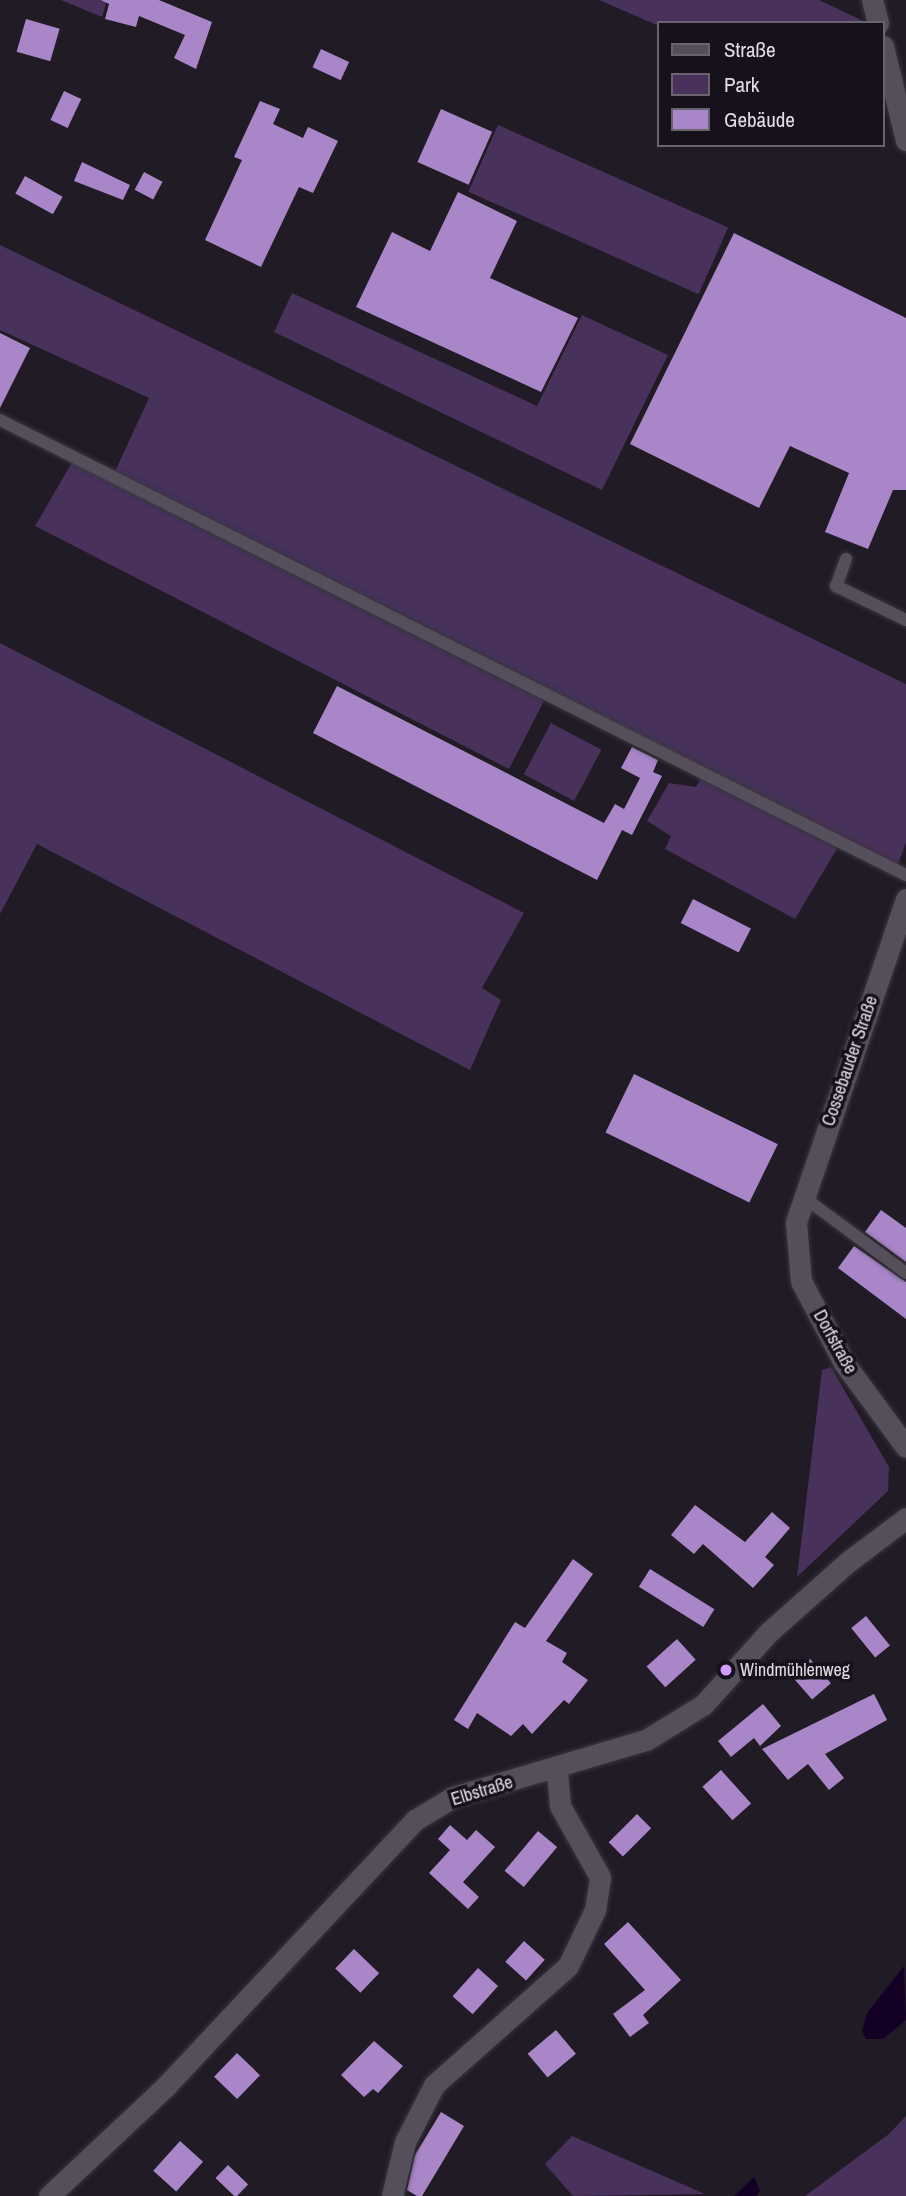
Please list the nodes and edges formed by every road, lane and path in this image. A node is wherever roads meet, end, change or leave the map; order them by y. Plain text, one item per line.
1 (872, 0) edge
2 (877, 21) edge
3 (885, 54) edge
4 (906, 140) edge
5 (0, 419) edge
6 (846, 559) dead end
7 (906, 620) edge
8 (906, 875) edge
9 (906, 899) edge
10 (802, 1195) junction
11 (796, 1223) joint
12 (906, 1273) edge
13 (906, 1447) edge
14 (906, 1518) edge
15 (557, 1769) junction
16 (49, 2196) edge
17 (392, 2196) edge

1 - 2 street
3 - 4 street
5 - 8 lane
6 - 7 lane
9 - 10 street, Cossebauder Straße
10 - 11 street, Cossebauder Straße
10 - 12 lane
11 - 13 street, Dorfstraße
14 - 15 street, Elbstraße
15 - 16 street, Elbstraße
15 - 17 street

